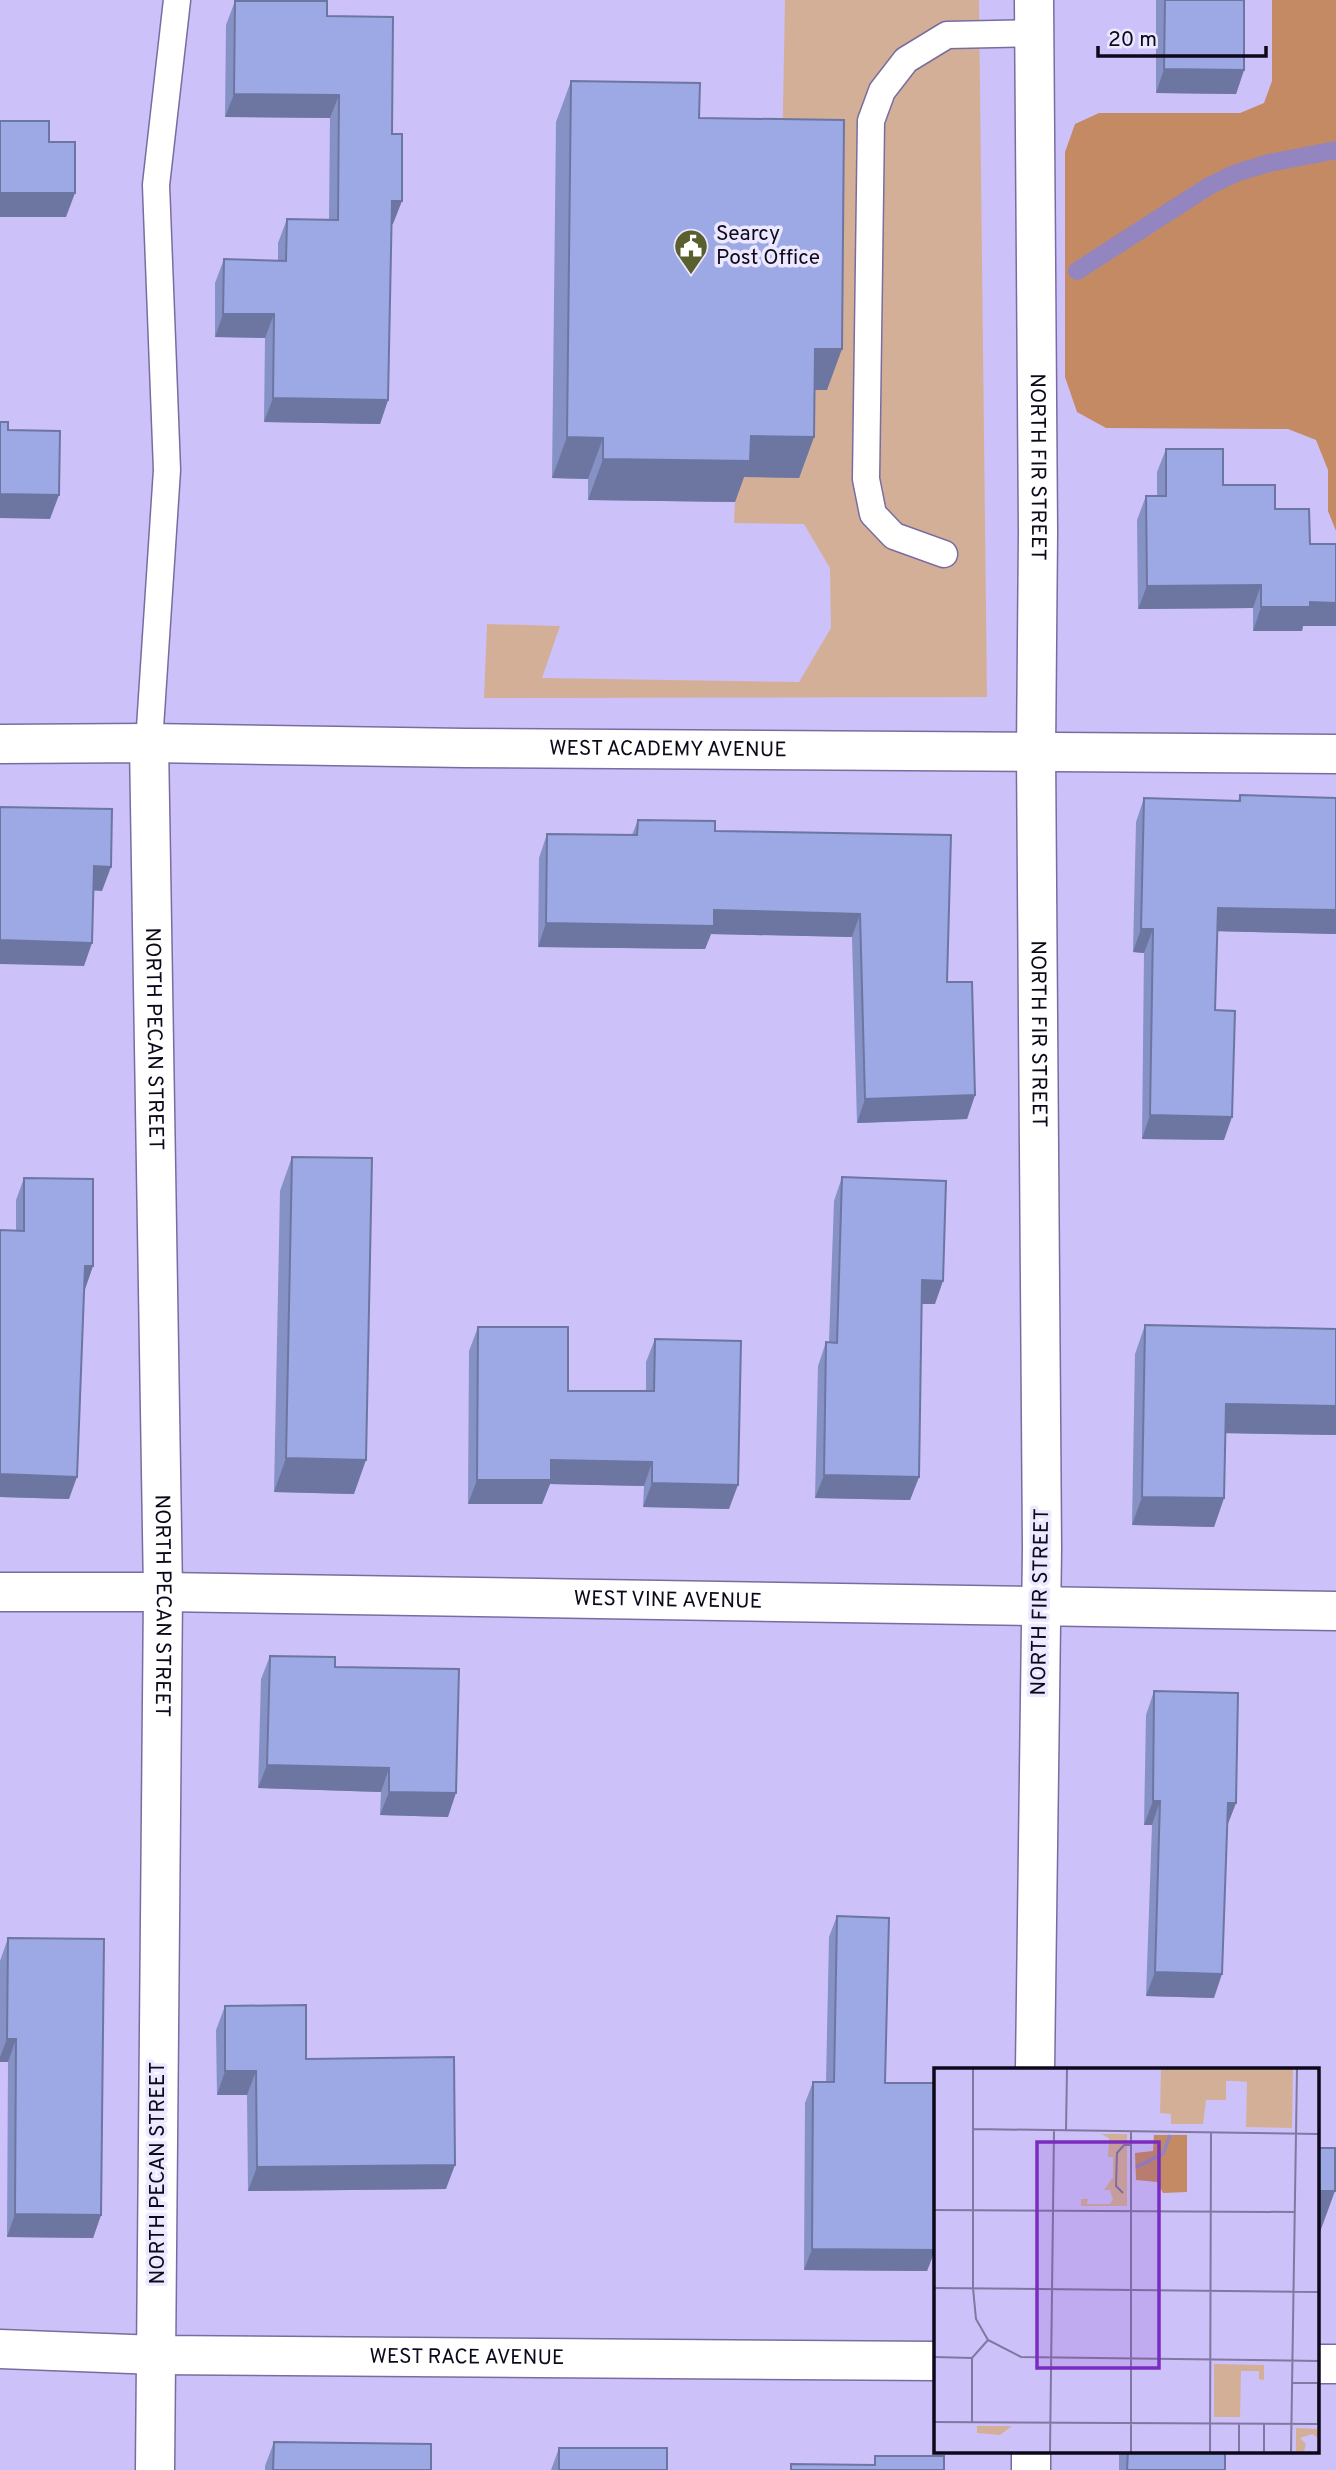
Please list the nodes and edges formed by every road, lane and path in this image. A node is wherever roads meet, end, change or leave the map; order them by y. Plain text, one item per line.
1 (177, 0) edge
2 (1035, 17) edge
3 (944, 554) dead end
4 (149, 743) junction
5 (0, 744) edge
6 (1036, 751) junction
7 (1336, 754) edge
8 (0, 1592) edge
9 (163, 1592) junction
10 (1041, 1606) junction
11 (1336, 1611) edge
12 (1035, 2068) edge
13 (0, 2348) edge
14 (157, 2355) junction
15 (934, 2361) edge
16 (1318, 2364) edge
17 (1336, 2364) edge
18 (1031, 2452) edge
19 (155, 2470) edge
20 (1031, 2470) edge

1 - 4 lane
2 - 3 lane
2 - 6 street, NORTH FIR STREET
4 - 5 street, WEST ACADEMY AVENUE
4 - 6 street, WEST ACADEMY AVENUE
4 - 9 street, NORTH PECAN STREET
6 - 7 street, WEST ACADEMY AVENUE
6 - 10 street, NORTH FIR STREET
8 - 9 street, WEST VINE AVENUE
9 - 10 street, WEST VINE AVENUE
9 - 14 street, NORTH PECAN STREET
10 - 11 street, WEST VINE AVENUE
10 - 12 street, NORTH FIR STREET
13 - 14 street, WEST RACE AVENUE
14 - 15 street, WEST RACE AVENUE
14 - 19 street, NORTH PECAN STREET
16 - 17 street
18 - 20 street

